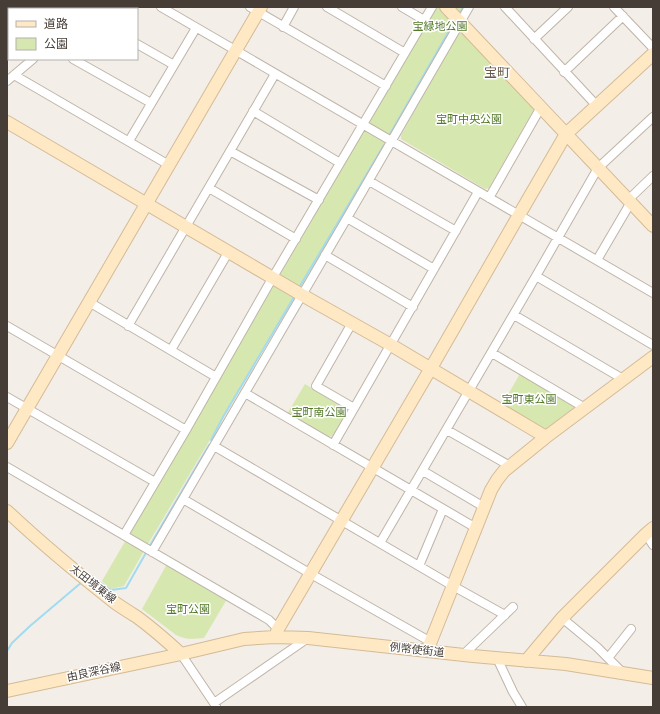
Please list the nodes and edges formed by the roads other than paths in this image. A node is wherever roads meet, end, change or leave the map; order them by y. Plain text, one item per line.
1 (161, 7) edge
2 (294, 7) edge
3 (327, 7) edge
4 (402, 7) edge
5 (432, 7) edge
6 (446, 7) edge
7 (468, 7) edge
8 (505, 7) edge
9 (568, 7) edge
10 (614, 7) edge
11 (256, 9) edge
12 (623, 16) junction
13 (424, 20) junction
14 (460, 22) junction
15 (283, 26) junction
16 (196, 28) junction
17 (534, 38) junction
18 (138, 45) edge
19 (653, 48) edge
20 (236, 51) junction
21 (405, 53) junction
22 (653, 54) edge
23 (32, 60) edge
24 (75, 60) edge
25 (174, 65) junction
26 (564, 72) junction
27 (275, 74) junction
28 (14, 75) junction
29 (7, 81) edge
30 (386, 86) junction
31 (151, 103) junction
32 (597, 106) junction
33 (541, 107) junction
34 (253, 112) junction
35 (653, 117) edge
36 (7, 122) edge
37 (363, 124) junction
38 (566, 134) junction
39 (129, 141) junction
40 (391, 142) junction
41 (230, 151) junction
42 (340, 162) junction
43 (169, 165) junction
44 (598, 168) junction
45 (653, 176) edge
46 (369, 180) junction
47 (209, 188) junction
48 (478, 192) junction
49 (489, 198) junction
50 (319, 200) junction
51 (629, 201) junction
52 (146, 203) junction
53 (518, 215) junction
54 (348, 218) junction
55 (186, 226) junction
56 (653, 226) edge
57 (456, 231) junction
58 (559, 238) junction
59 (296, 239) junction
60 (229, 251) junction
61 (325, 255) junction
62 (597, 260) junction
63 (434, 269) junction
64 (536, 276) junction
65 (273, 277) junction
66 (653, 293) edge
67 (302, 295) junction
68 (89, 302) junction
69 (413, 307) junction
70 (514, 315) junction
71 (352, 322) junction
72 (7, 326) edge
73 (128, 326) junction
74 (391, 345) junction
75 (653, 345) edge
76 (171, 350) junction
77 (492, 353) junction
78 (58, 355) junction
79 (653, 357) edge
80 (431, 368) junction
81 (216, 377) junction
82 (623, 379) junction
83 (470, 391) junction
84 (244, 393) junction
85 (7, 397) edge
86 (27, 408) junction
87 (354, 408) junction
88 (586, 408) junction
89 (186, 430) junction
90 (447, 430) junction
91 (546, 437) junction
92 (7, 443) edge
93 (333, 445) junction
94 (214, 446) junction
95 (510, 466) junction
96 (7, 467) edge
97 (372, 468) junction
98 (423, 471) junction
99 (155, 482) junction
100 (412, 491) junction
101 (183, 499) junction
102 (484, 507) junction
103 (443, 509) junction
104 (7, 511) edge
105 (341, 521) junction
106 (476, 528) junction
107 (650, 531) edge
108 (124, 535) junction
109 (380, 543) junction
110 (653, 545) edge
111 (152, 552) junction
112 (419, 566) junction
113 (311, 574) junction
114 (452, 586) junction
115 (513, 607) dead end
116 (505, 615) junction
117 (562, 618) junction
118 (631, 629) dead end
119 (277, 633) junction
120 (308, 638) junction
121 (429, 646) junction
122 (181, 654) junction
123 (463, 655) junction
124 (497, 658) junction
125 (608, 658) junction
126 (526, 661) junction
127 (623, 673) junction
128 (653, 678) edge
129 (7, 690) edge
130 (215, 705) edge
131 (522, 707) edge

1 - 16 street
2 - 15 street
3 - 21 street
4 - 13 street
5 - 13 street
6 - 14 street
7 - 14 street
8 - 17 street
9 - 17 street
10 - 12 street
11 - 15 street
11 - 20 street
12 - 19 street
12 - 26 street
13 - 21 street
14 - 33 street
14 - 40 street
15 - 30 street
16 - 20 street
16 - 25 street
17 - 26 street
18 - 25 street
20 - 27 street
20 - 43 street
21 - 30 street
22 - 32 street
23 - 28 street
24 - 31 street
25 - 31 street
26 - 32 street
27 - 34 street
27 - 37 street
28 - 29 street
28 - 39 street
30 - 37 street
31 - 39 street
32 - 38 street
33 - 38 street
33 - 49 street
34 - 41 street
34 - 42 street
35 - 44 street
36 - 52 street
37 - 40 street
37 - 42 street
38 - 44 street
38 - 53 street
39 - 43 street
40 - 46 street
40 - 48 street
41 - 47 street
41 - 50 street
42 - 50 street
43 - 52 street
44 - 51 street
44 - 58 street
45 - 51 street
46 - 54 street
46 - 57 street
47 - 55 street
47 - 59 street
48 - 49 street
48 - 57 street
49 - 53 street
50 - 59 street
51 - 56 street
51 - 62 street
52 - 55 street
52 - 68 street
53 - 58 street
53 - 80 street
54 - 61 street
54 - 63 street
55 - 60 street
55 - 73 street
57 - 63 street
58 - 62 street
58 - 64 street
59 - 65 street
60 - 65 street
60 - 76 street
61 - 67 street
61 - 69 street
62 - 66 street
63 - 69 street
64 - 70 street
64 - 75 street
65 - 67 street
65 - 81 street
67 - 71 street
67 - 84 street
68 - 73 street
68 - 78 street
69 - 74 street
70 - 77 street
70 - 82 street
71 - 74 street
71 - 87 street
72 - 78 street
73 - 76 street
74 - 80 street
74 - 87 street
76 - 81 street
77 - 83 street
77 - 88 street
78 - 86 street
78 - 89 street
79 - 82 street
80 - 83 street
80 - 97 street
81 - 89 street
82 - 88 street
83 - 90 street
83 - 91 street
84 - 93 street
84 - 94 street
85 - 86 street
86 - 92 street
86 - 99 street
87 - 93 street
88 - 91 street
89 - 99 street
90 - 95 street
90 - 98 street
91 - 95 street
93 - 97 street
94 - 101 street
94 - 105 street
95 - 102 street
96 - 108 street
97 - 100 street
97 - 105 street
98 - 100 street
98 - 102 street
99 - 108 street
100 - 103 street
100 - 109 street
101 - 111 street
101 - 113 street
102 - 106 street
103 - 106 street
103 - 112 street
104 - 122 street, 太田境東線
105 - 109 street
105 - 113 street
106 - 114 street
107 - 110 street
107 - 117 street
108 - 111 street
109 - 112 street
111 - 119 street
112 - 114 street
113 - 119 street
113 - 121 street
114 - 116 street
114 - 121 street
115 - 116 street
116 - 123 street
117 - 125 street
117 - 126 street
118 - 125 street
119 - 120 street, 例幣使街道
119 - 122 street, 例幣使街道
120 - 121 street, 例幣使街道
120 - 130 street
121 - 123 street, 例幣使街道
122 - 129 street, 由良深谷線
122 - 130 street
123 - 124 street, 例幣使街道
124 - 126 street, 例幣使街道
124 - 131 street
125 - 127 street
126 - 127 street, 例幣使街道
127 - 128 street, 例幣使街道

